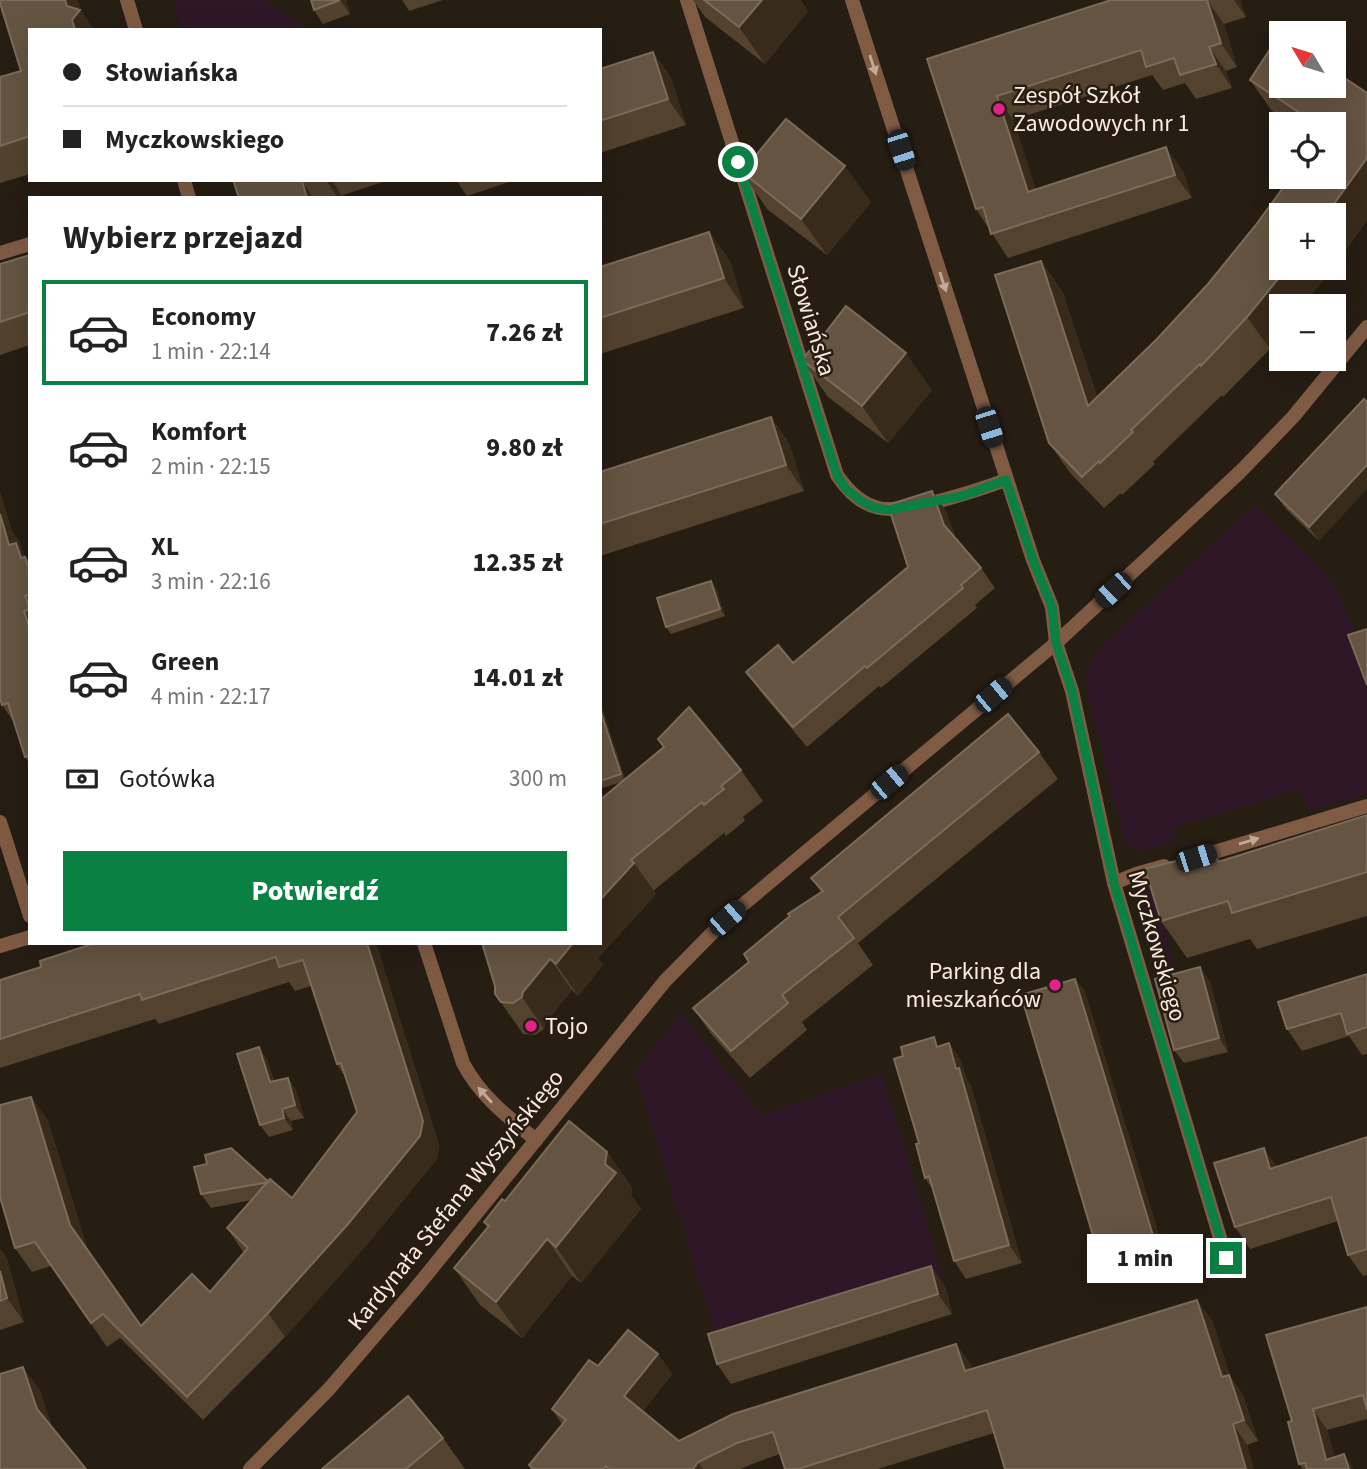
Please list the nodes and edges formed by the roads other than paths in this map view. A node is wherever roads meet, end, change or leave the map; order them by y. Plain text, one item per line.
1 (127, 0) edge
2 (687, 0) edge
3 (852, 0) edge
4 (135, 28) edge
5 (28, 245) edge
6 (0, 253) edge
7 (1367, 327) edge
8 (1006, 480) junction
9 (1056, 643) junction
10 (1367, 806) edge
11 (0, 822) edge
12 (1114, 883) junction
13 (28, 910) edge
14 (28, 937) edge
15 (425, 945) edge
16 (0, 946) edge
17 (536, 1140) junction
18 (1226, 1258) dead end
19 (250, 1469) edge

1 - 4 street
2 - 8 street, Słowiańska
3 -> 8 street
5 - 6 street
7 - 9 street, Kardynała Stefana Wyszyńskiego
8 - 9 street
9 - 12 street, Myczkowskiego
9 - 17 street, Kardynała Stefana Wyszyńskiego
12 -> 10 street
11 - 13 street
12 - 18 street, Myczkowskiego
14 - 16 street
17 -> 15 street
17 - 19 street, Kardynała Stefana Wyszyńskiego

